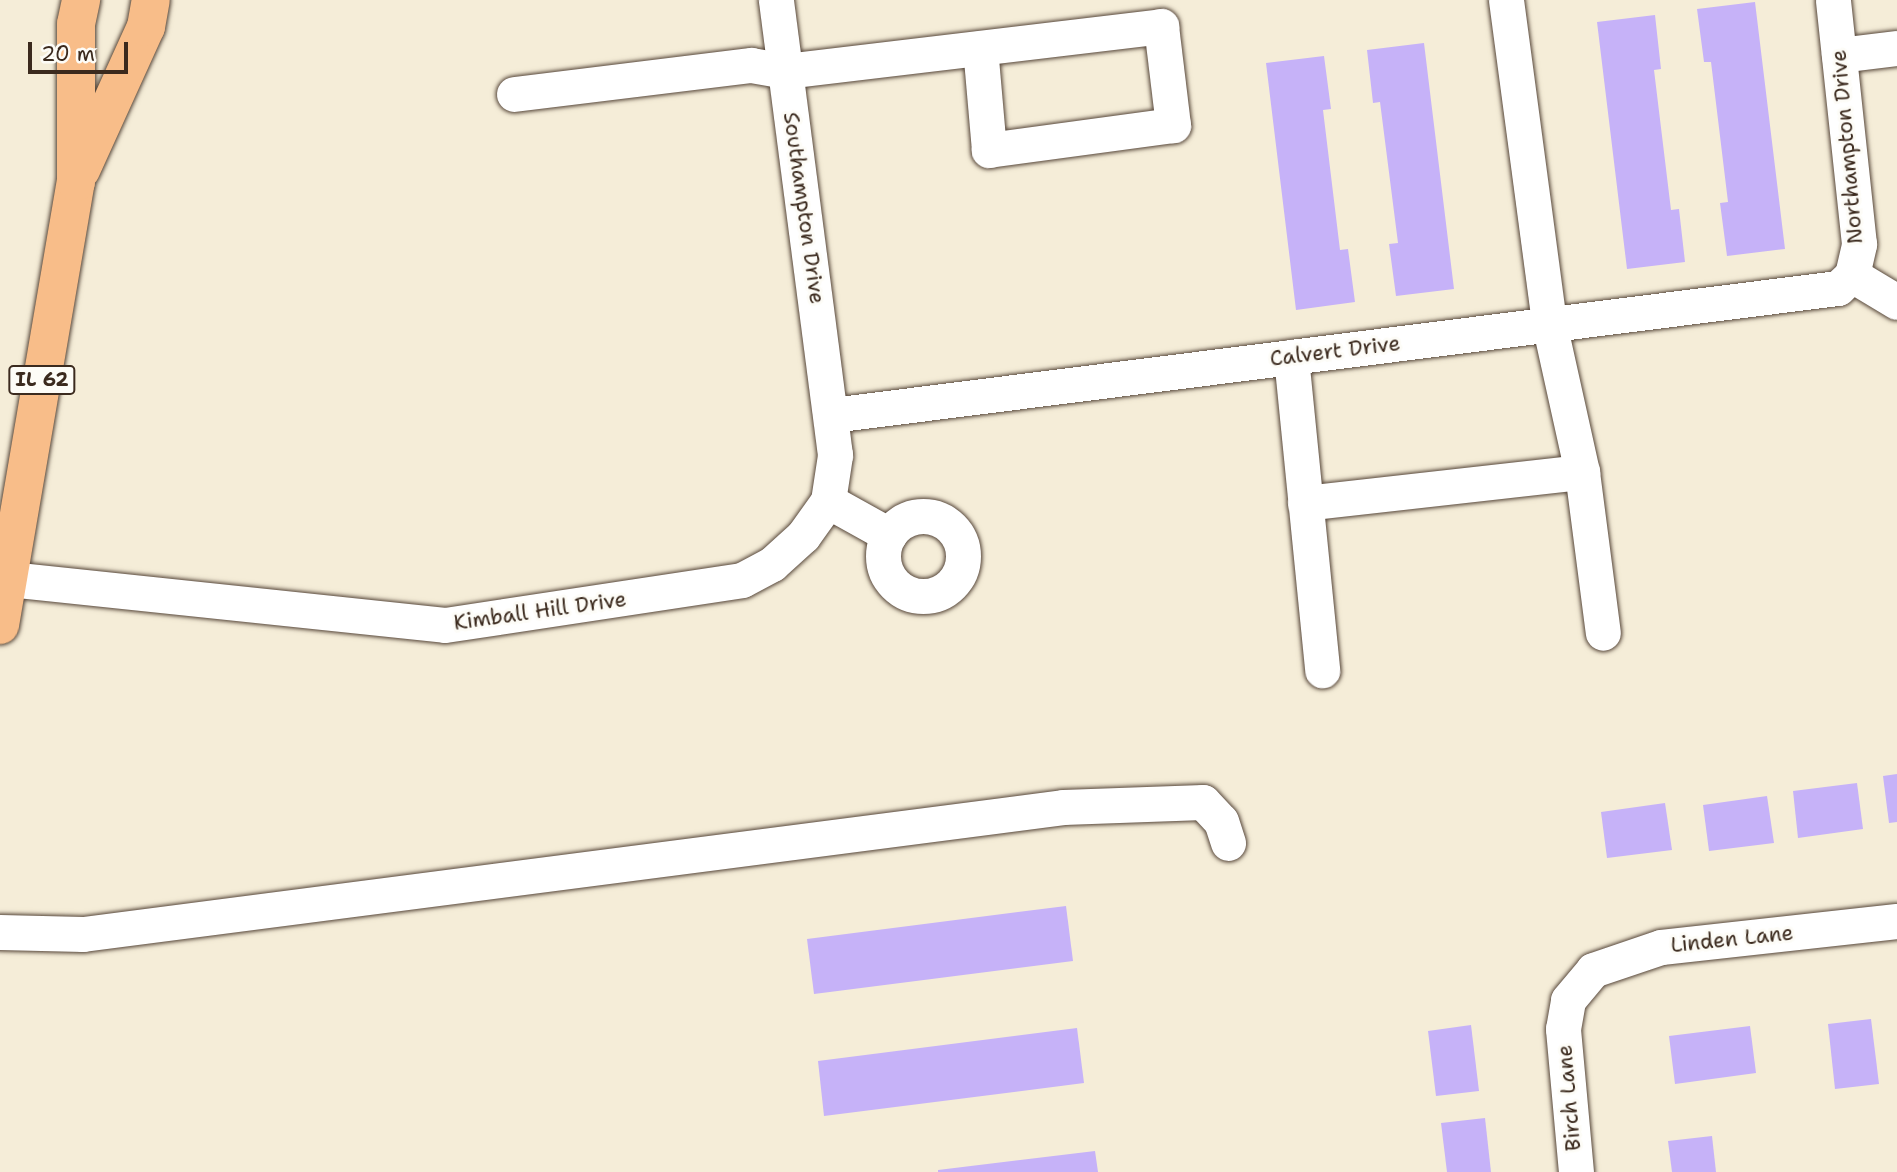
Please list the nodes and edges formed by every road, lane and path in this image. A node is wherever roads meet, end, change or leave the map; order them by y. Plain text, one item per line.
1 (81, 0) edge
2 (177, 0) edge
3 (776, 0) edge
4 (1506, 0) edge
5 (1833, 0) edge
6 (148, 14) edge
7 (980, 48) junction
8 (1897, 48) edge
9 (1839, 55) junction
10 (785, 71) junction
11 (514, 94) dead end
12 (76, 182) junction
13 (1845, 281) junction
14 (1897, 302) edge
15 (1549, 323) junction
16 (1291, 357) junction
17 (832, 415) junction
18 (1582, 472) junction
19 (828, 501) junction
20 (1305, 503) junction
21 (889, 534) dead end
22 (9, 579) junction
23 (1, 619) edge
24 (1603, 633) dead end
25 (1322, 670) dead end
26 (1228, 843) dead end
27 (1897, 921) edge
28 (0, 932) edge
29 (1578, 986) joint
30 (1576, 1172) edge

1 - 12 main road, IL 62
2 - 6 main road
3 - 10 street, Southampton Drive
4 - 15 street
5 - 9 street, Northampton Drive
6 - 12 main road, IL 62
7 - 7 street
7 - 10 street
8 - 9 street
9 - 13 street, Northampton Drive
10 - 11 street
10 - 17 street, Southampton Drive
12 - 22 main road, IL 62
13 - 14 street
13 - 15 street, Calvert Drive
15 - 16 street, Calvert Drive
15 - 18 street
16 - 17 street, Calvert Drive
16 - 20 street
17 - 19 street, Kimball Hill Drive
18 - 20 street
18 - 24 street
19 - 21 street
19 - 22 street, Kimball Hill Drive
20 - 25 street
22 - 23 main road, IL 62
26 - 28 street
27 - 29 street, Linden Lane
29 - 30 street, Birch Lane

